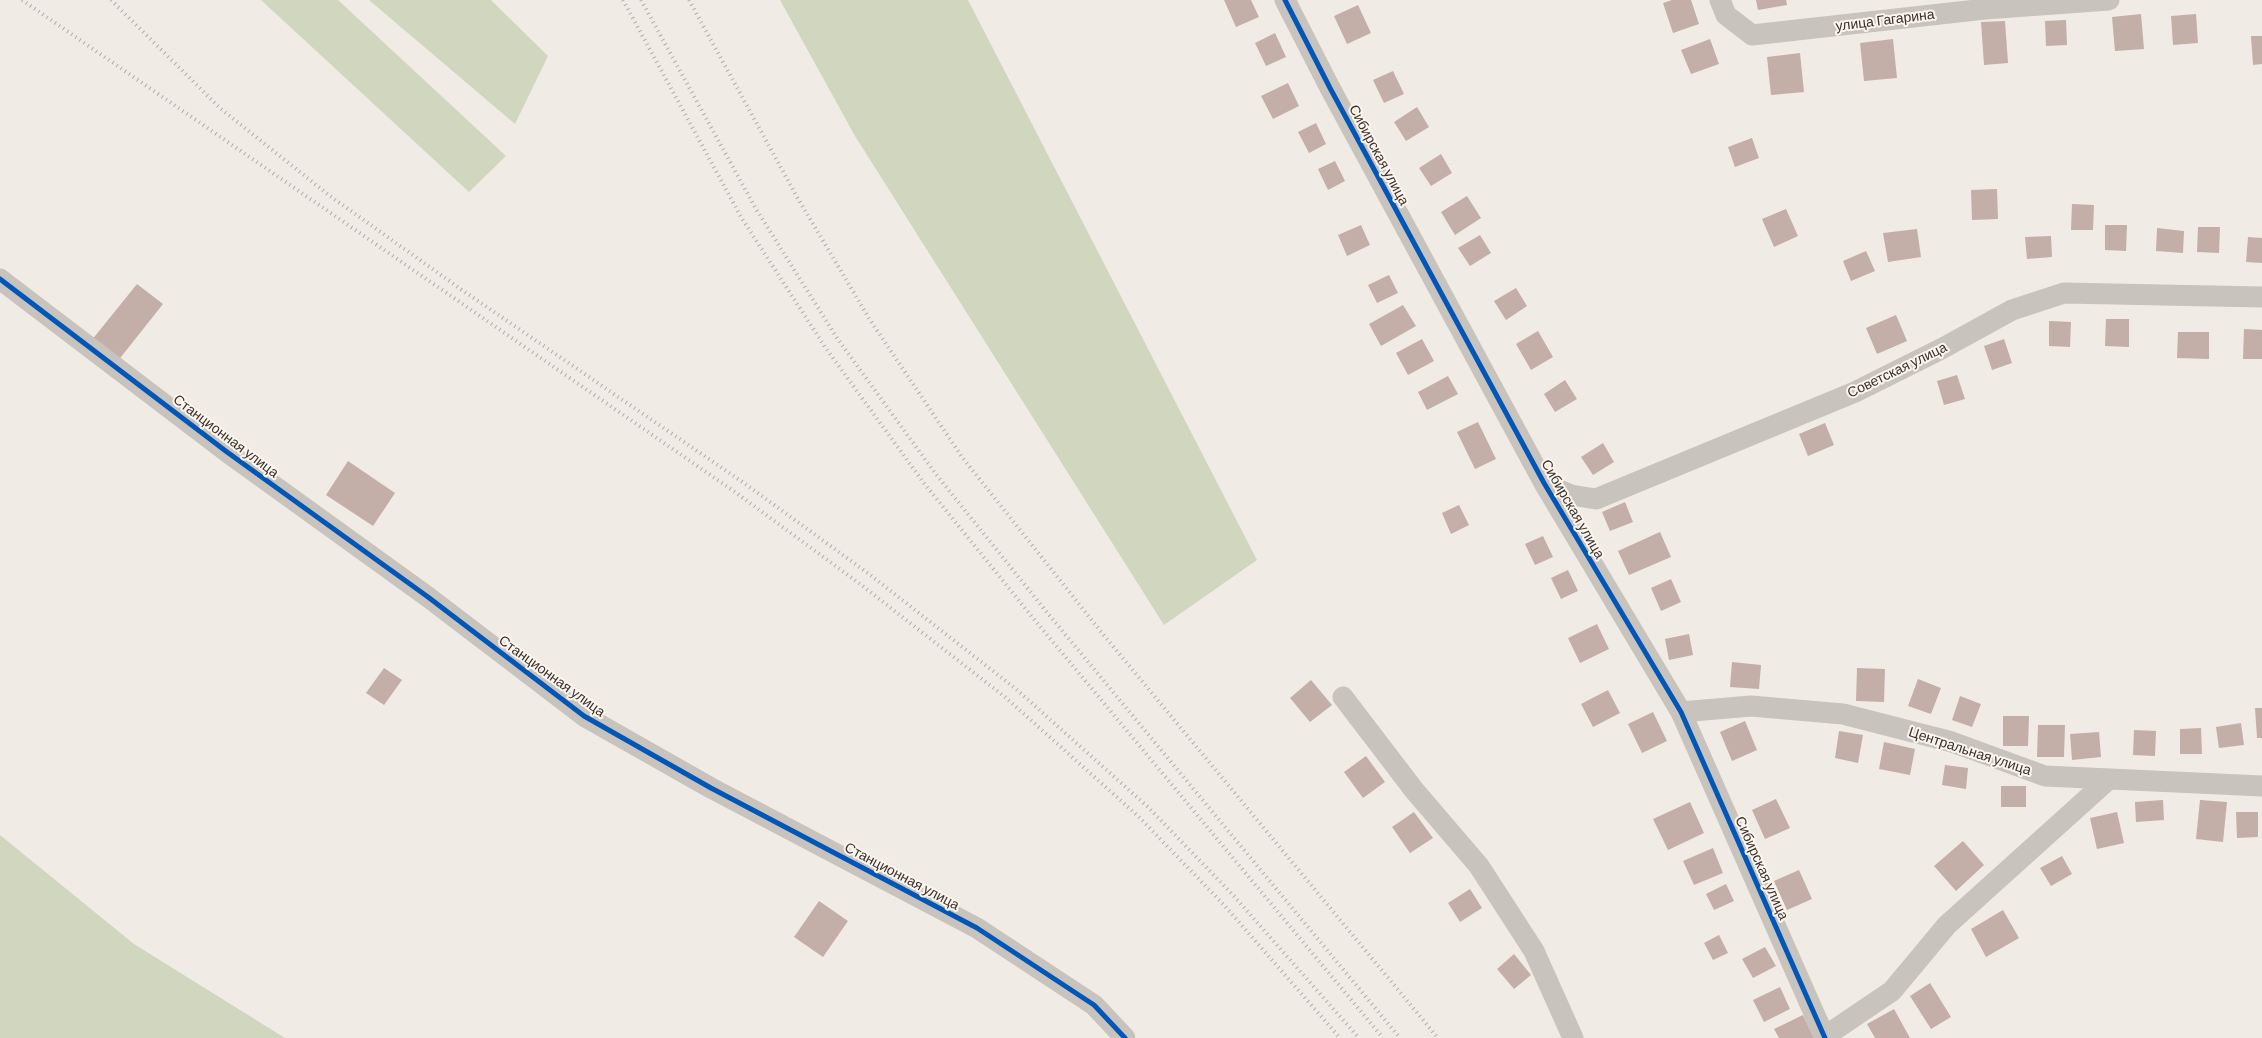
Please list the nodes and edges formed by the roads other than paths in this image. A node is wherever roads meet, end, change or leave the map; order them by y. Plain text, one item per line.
1 (1285, 0) edge
2 (1720, 0) edge
3 (2109, 0) edge
4 (0, 279) edge
5 (2262, 297) edge
6 (1544, 483) junction
7 (1343, 697) dead end
8 (1681, 712) junction
9 (2109, 779) junction
10 (2262, 786) edge
11 (1824, 1037) edge
12 (1125, 1038) edge
13 (1573, 1038) edge

1 - 6 street, Сибирская улица
2 - 3 street, улица Гагарина
4 - 12 street, Станционная улица
5 - 6 street, Советская улица
6 - 8 street, Сибирская улица
7 - 13 street
8 - 9 street, Центральная улица
8 - 11 street, Сибирская улица
9 - 10 street, Центральная улица
9 - 11 street

